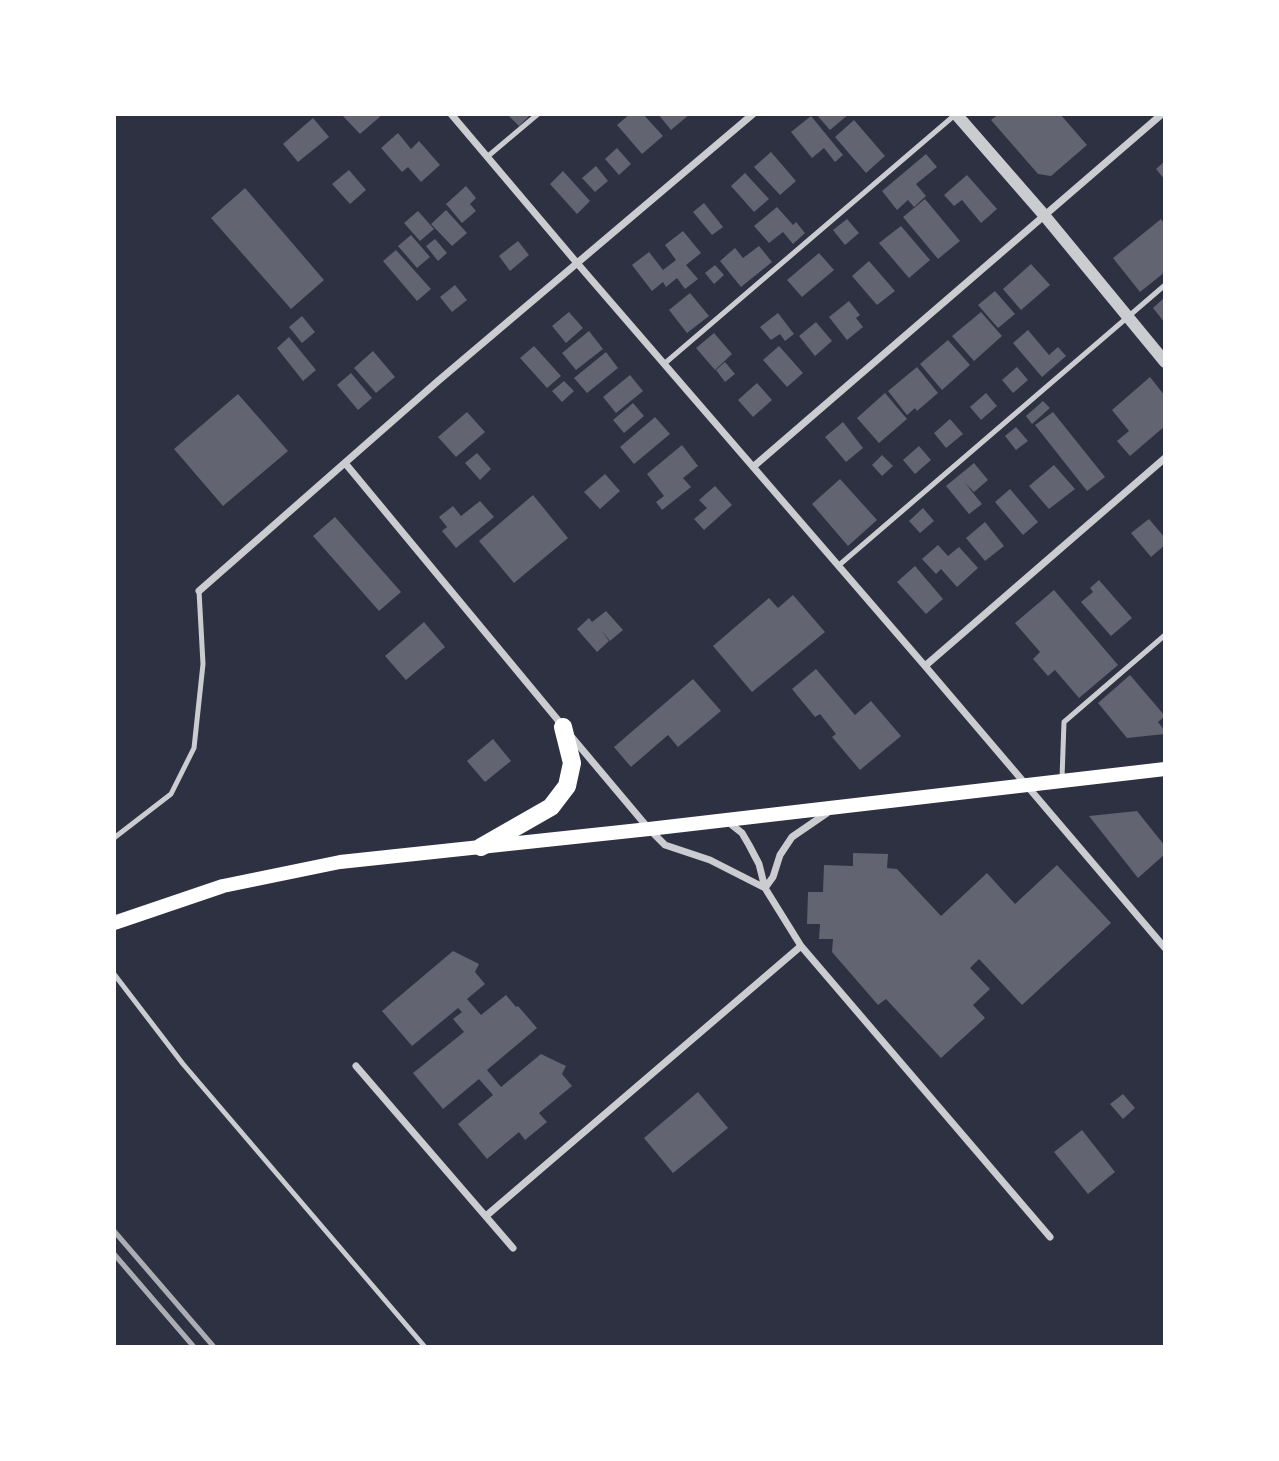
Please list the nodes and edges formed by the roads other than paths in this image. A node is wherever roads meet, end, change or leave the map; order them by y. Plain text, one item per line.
1 (451, 114) edge
2 (538, 114) edge
3 (753, 114) edge
4 (956, 114) edge
5 (1162, 114) edge
6 (487, 157) junction
7 (1044, 215) junction
8 (577, 263) junction
9 (1165, 285) edge
10 (1127, 317) junction
11 (1165, 362) edge
12 (664, 364) junction
13 (1165, 458) edge
14 (345, 463) junction
15 (752, 467) junction
16 (838, 566) junction
17 (199, 591) joint
18 (1165, 635) edge
19 (925, 666) junction
20 (563, 727) junction
21 (1165, 769) edge
22 (1062, 782) junction
23 (1027, 786) junction
24 (836, 808) junction
25 (726, 820) junction
26 (649, 829) junction
27 (114, 838) edge
28 (481, 847) junction
29 (765, 888) junction
30 (117, 922) edge
31 (801, 946) junction
32 (1165, 948) edge
33 (114, 974) edge
34 (356, 1066) dead end
35 (486, 1216) junction
36 (1049, 1237) dead end
37 (513, 1248) dead end
38 (425, 1347) edge

1 - 6 street
2 - 6 lane
3 - 8 street
4 - 7 street
4 - 12 lane
5 - 7 street
6 - 8 street
7 - 10 street
7 - 15 street
8 - 12 street
8 - 14 street
9 - 10 lane
10 - 11 street
10 - 16 lane
12 - 15 street
13 - 19 street
14 - 17 street
14 - 20 street
15 - 16 street
16 - 19 street
17 - 27 lane
18 - 22 lane
19 - 23 street
20 - 26 street
20 - 28 main road
21 - 22 main road
22 - 23 main road
23 - 24 main road
23 - 32 street
24 - 25 main road
24 - 29 street
25 - 26 main road
25 - 29 street
26 - 28 main road
26 - 29 street
28 - 30 main road
29 - 31 street
31 - 35 street
31 - 36 street
33 - 38 lane
34 - 35 street
35 - 37 street

